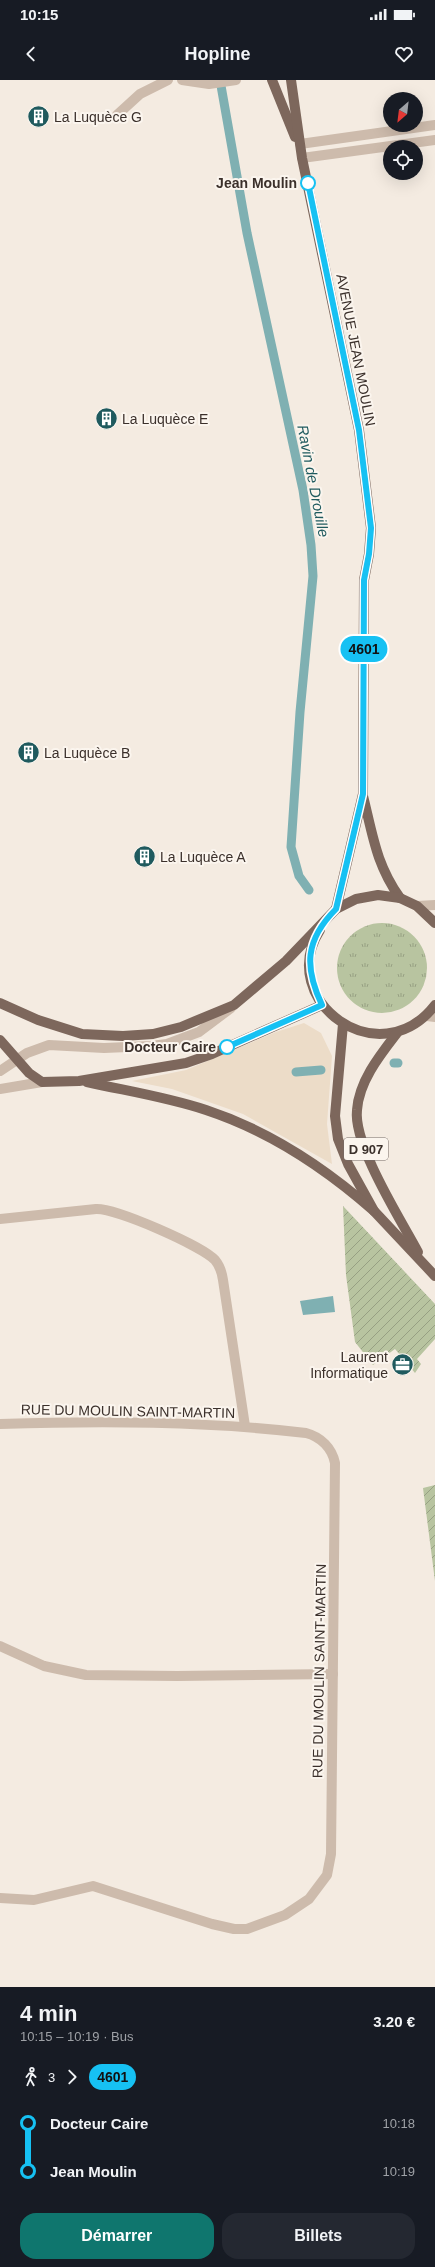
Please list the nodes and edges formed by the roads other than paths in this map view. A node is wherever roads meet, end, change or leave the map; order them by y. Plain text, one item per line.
1 (168, 80) edge
2 (182, 80) edge
3 (236, 80) edge
4 (272, 80) edge
5 (291, 80) edge
6 (118, 115) dead end
7 (435, 125) edge
8 (435, 140) edge
9 (301, 151) junction
10 (363, 794) junction
11 (400, 898) junction
12 (435, 905) edge
13 (417, 906) junction
14 (336, 909) junction
15 (327, 918) junction
16 (435, 923) edge
17 (0, 1003) edge
18 (234, 1005) junction
19 (322, 1005) junction
20 (435, 1006) edge
21 (431, 1017) edge
22 (343, 1024) junction
23 (397, 1032) junction
24 (0, 1040) edge
25 (16, 1059) junction
26 (0, 1071) edge
27 (79, 1081) junction
28 (42, 1082) junction
29 (0, 1089) edge
30 (374, 1211) junction
31 (0, 1219) edge
32 (424, 1264) junction
33 (435, 1276) edge
34 (0, 1424) edge
35 (245, 1426) junction
36 (0, 1646) edge
37 (333, 1674) junction
38 (0, 1898) edge

1 - 6 street
2 - 3 street
4 - 9 main road, AVENUE JEAN MOULIN
5 - 9 main road, AVENUE JEAN MOULIN
7 - 9 street
8 - 9 street
9 - 10 main road, AVENUE JEAN MOULIN
10 - 11 main road, AVENUE JEAN MOULIN
10 - 14 main road, AVENUE JEAN MOULIN
11 - 13 main road
11 - 14 main road
12 - 13 street
13 - 16 main road
14 - 15 main road
15 - 18 main road
15 - 19 main road
17 - 18 main road
18 - 25 street
19 - 22 main road
19 - 27 main road
20 - 21 main road
21 - 23 main road
22 - 23 main road
22 - 30 main road
23 - 32 main road, D 907
24 - 25 main road
25 - 26 street
25 - 28 main road
27 - 28 main road
27 - 30 main road
28 - 29 street
30 - 32 main road, D 907
31 - 35 street
32 - 33 main road, D 907
34 - 35 street, RUE DU MOULIN SAINT-MARTIN
35 - 37 street, RUE DU MOULIN SAINT-MARTIN
36 - 37 street
37 - 38 street, RUE DU MOULIN SAINT-MARTIN

